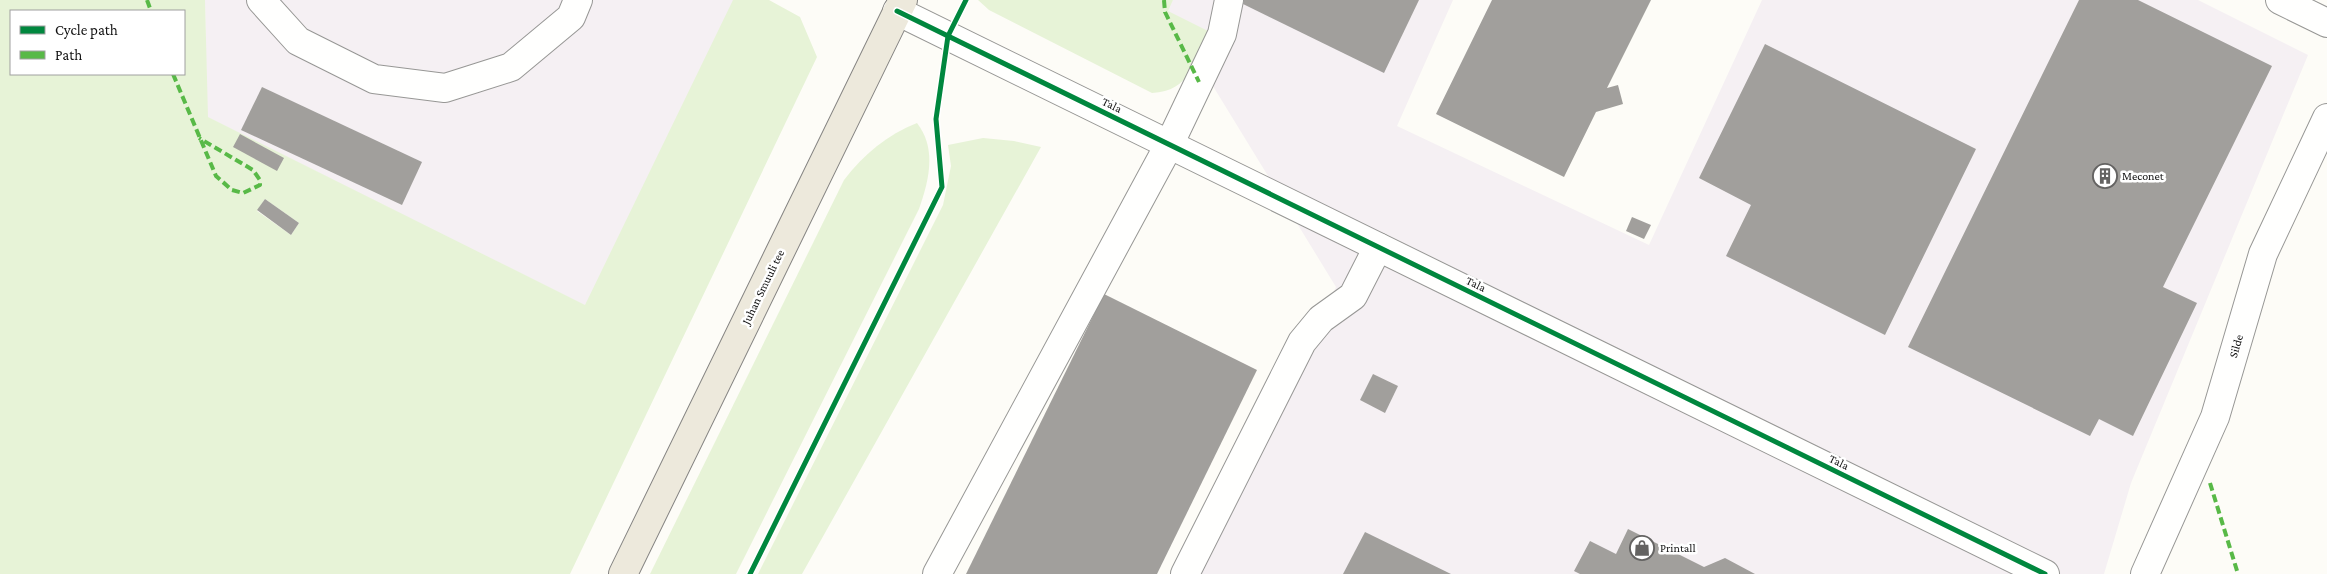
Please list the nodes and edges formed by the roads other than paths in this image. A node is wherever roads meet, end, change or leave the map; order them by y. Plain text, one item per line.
1 (261, 0) edge
2 (578, 0) edge
3 (1228, 0) edge
4 (2280, 0) edge
5 (900, 6) edge
6 (2327, 23) edge
7 (2327, 118) edge
8 (1169, 145) junction
9 (1378, 247) junction
10 (623, 574) edge
11 (938, 574) edge
12 (1185, 574) edge
13 (2045, 574) edge
14 (2145, 574) edge

1 - 2 street
3 - 8 street
4 - 6 street
5 - 8 street, Tala
5 - 10 main road, Juhan Smuuli tee
7 - 14 street, Silde
8 - 9 street, Tala
8 - 11 street
9 - 12 street
9 - 13 street, Tala

